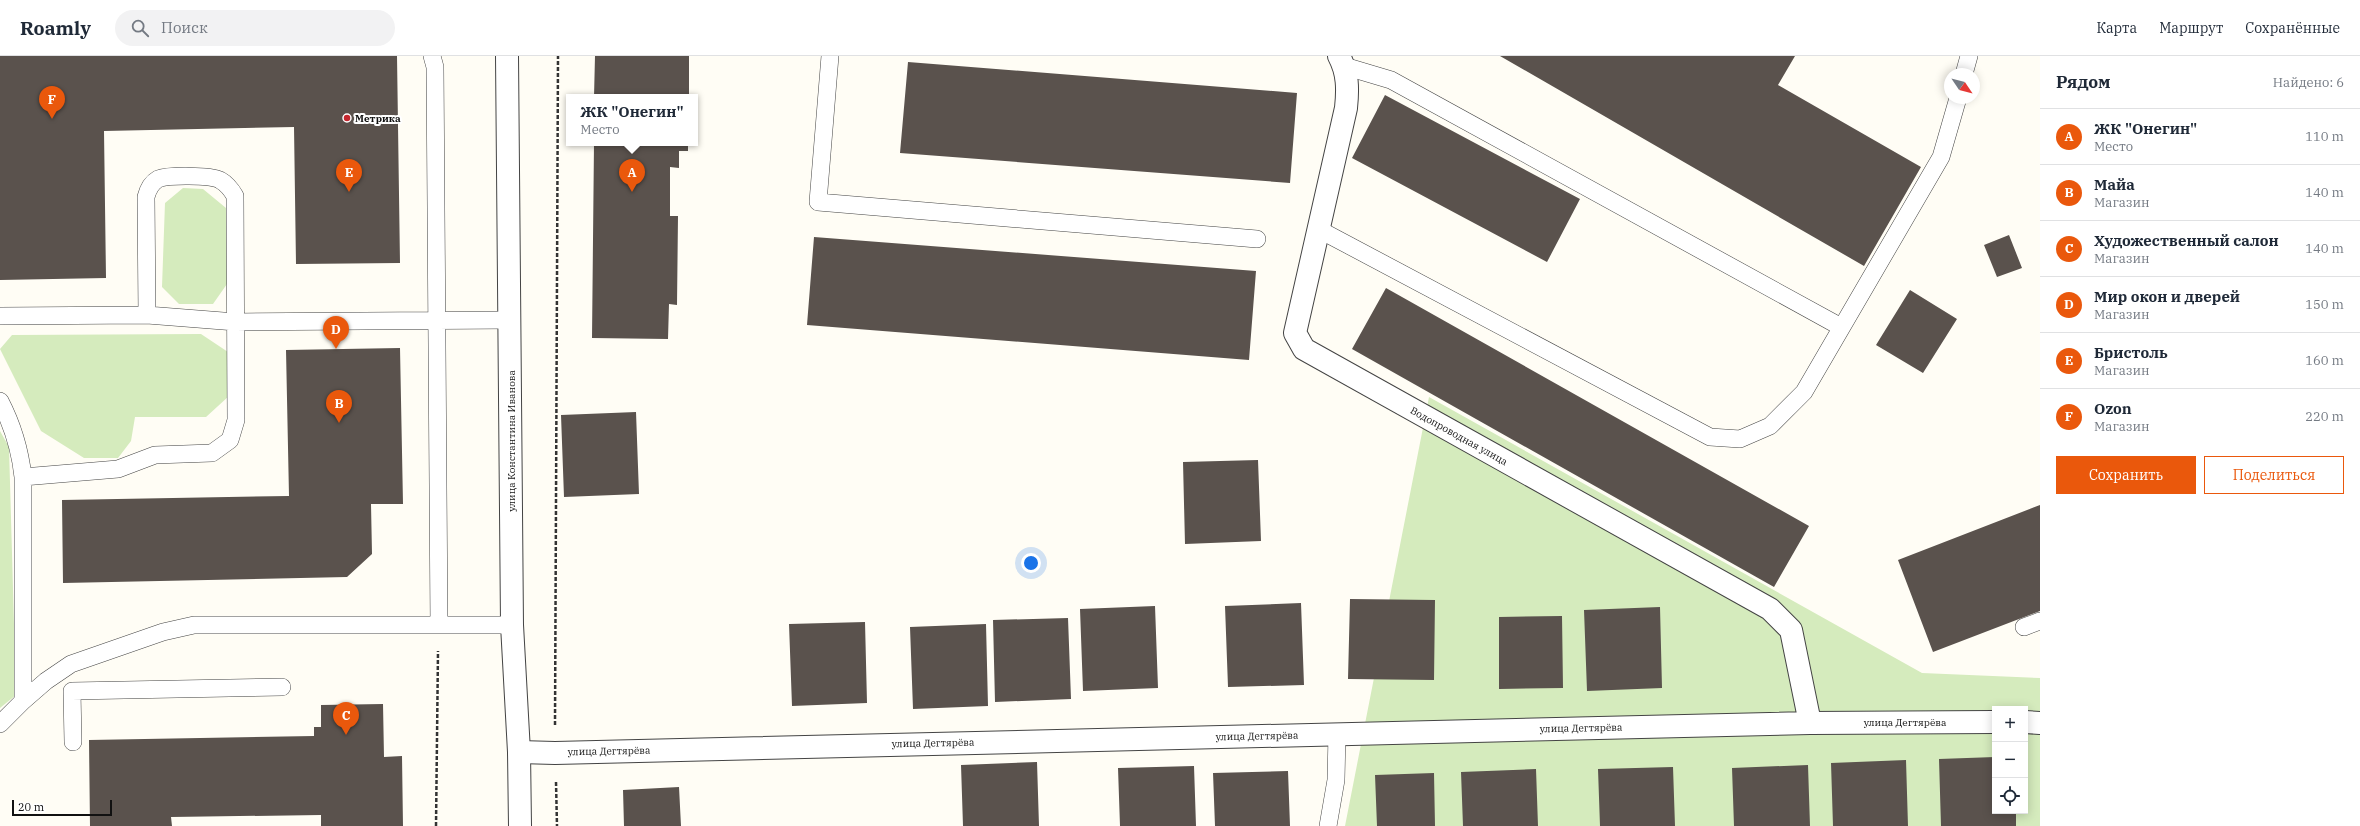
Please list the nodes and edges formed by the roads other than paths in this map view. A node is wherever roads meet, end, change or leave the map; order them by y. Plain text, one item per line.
1 (432, 56) edge
2 (507, 56) edge
3 (830, 56) edge
4 (1969, 56) edge
5 (1342, 61) edge
6 (1966, 68) edge
7 (1956, 104) edge
8 (1318, 229) junction
9 (1257, 239) dead end
10 (147, 315) junction
11 (0, 316) edge
12 (436, 320) junction
13 (510, 320) junction
14 (236, 322) junction
15 (1841, 327) junction
16 (0, 400) edge
17 (23, 477) junction
18 (2040, 621) edge
19 (439, 625) junction
20 (512, 625) junction
21 (2024, 627) dead end
22 (71, 664) junction
23 (282, 687) dead end
24 (72, 691) junction
25 (23, 701) junction
26 (1992, 722) edge
27 (2028, 722) edge
28 (1810, 723) junction
29 (2040, 723) edge
30 (0, 724) edge
31 (1337, 734) junction
32 (72, 742) dead end
33 (519, 752) junction
34 (520, 826) edge
35 (1328, 826) edge

1 - 12 lane
2 - 13 street, улица Константина Иванова
3 - 9 lane
4 - 6 lane
5 - 8 street, Водопроводная улица
5 - 15 lane
7 - 15 lane
8 - 15 lane
8 - 28 street, Водопроводная улица
10 - 11 lane
10 - 14 lane
10 - 14 lane
12 - 13 lane
12 - 14 lane
12 - 19 lane
13 - 20 street, улица Константина Иванова
14 - 17 lane
16 - 17 lane
17 - 25 lane
18 - 21 lane
19 - 20 lane
19 - 22 lane
20 - 33 street, улица Константина Иванова
22 - 24 lane
22 - 25 lane
23 - 24 lane
24 - 32 lane
25 - 30 lane
26 - 28 street, улица Дегтярёва
27 - 29 street
28 - 31 street, улица Дегтярёва
31 - 33 street, улица Дегтярёва
31 - 35 lane
33 - 34 street, улица Константина Иванова

